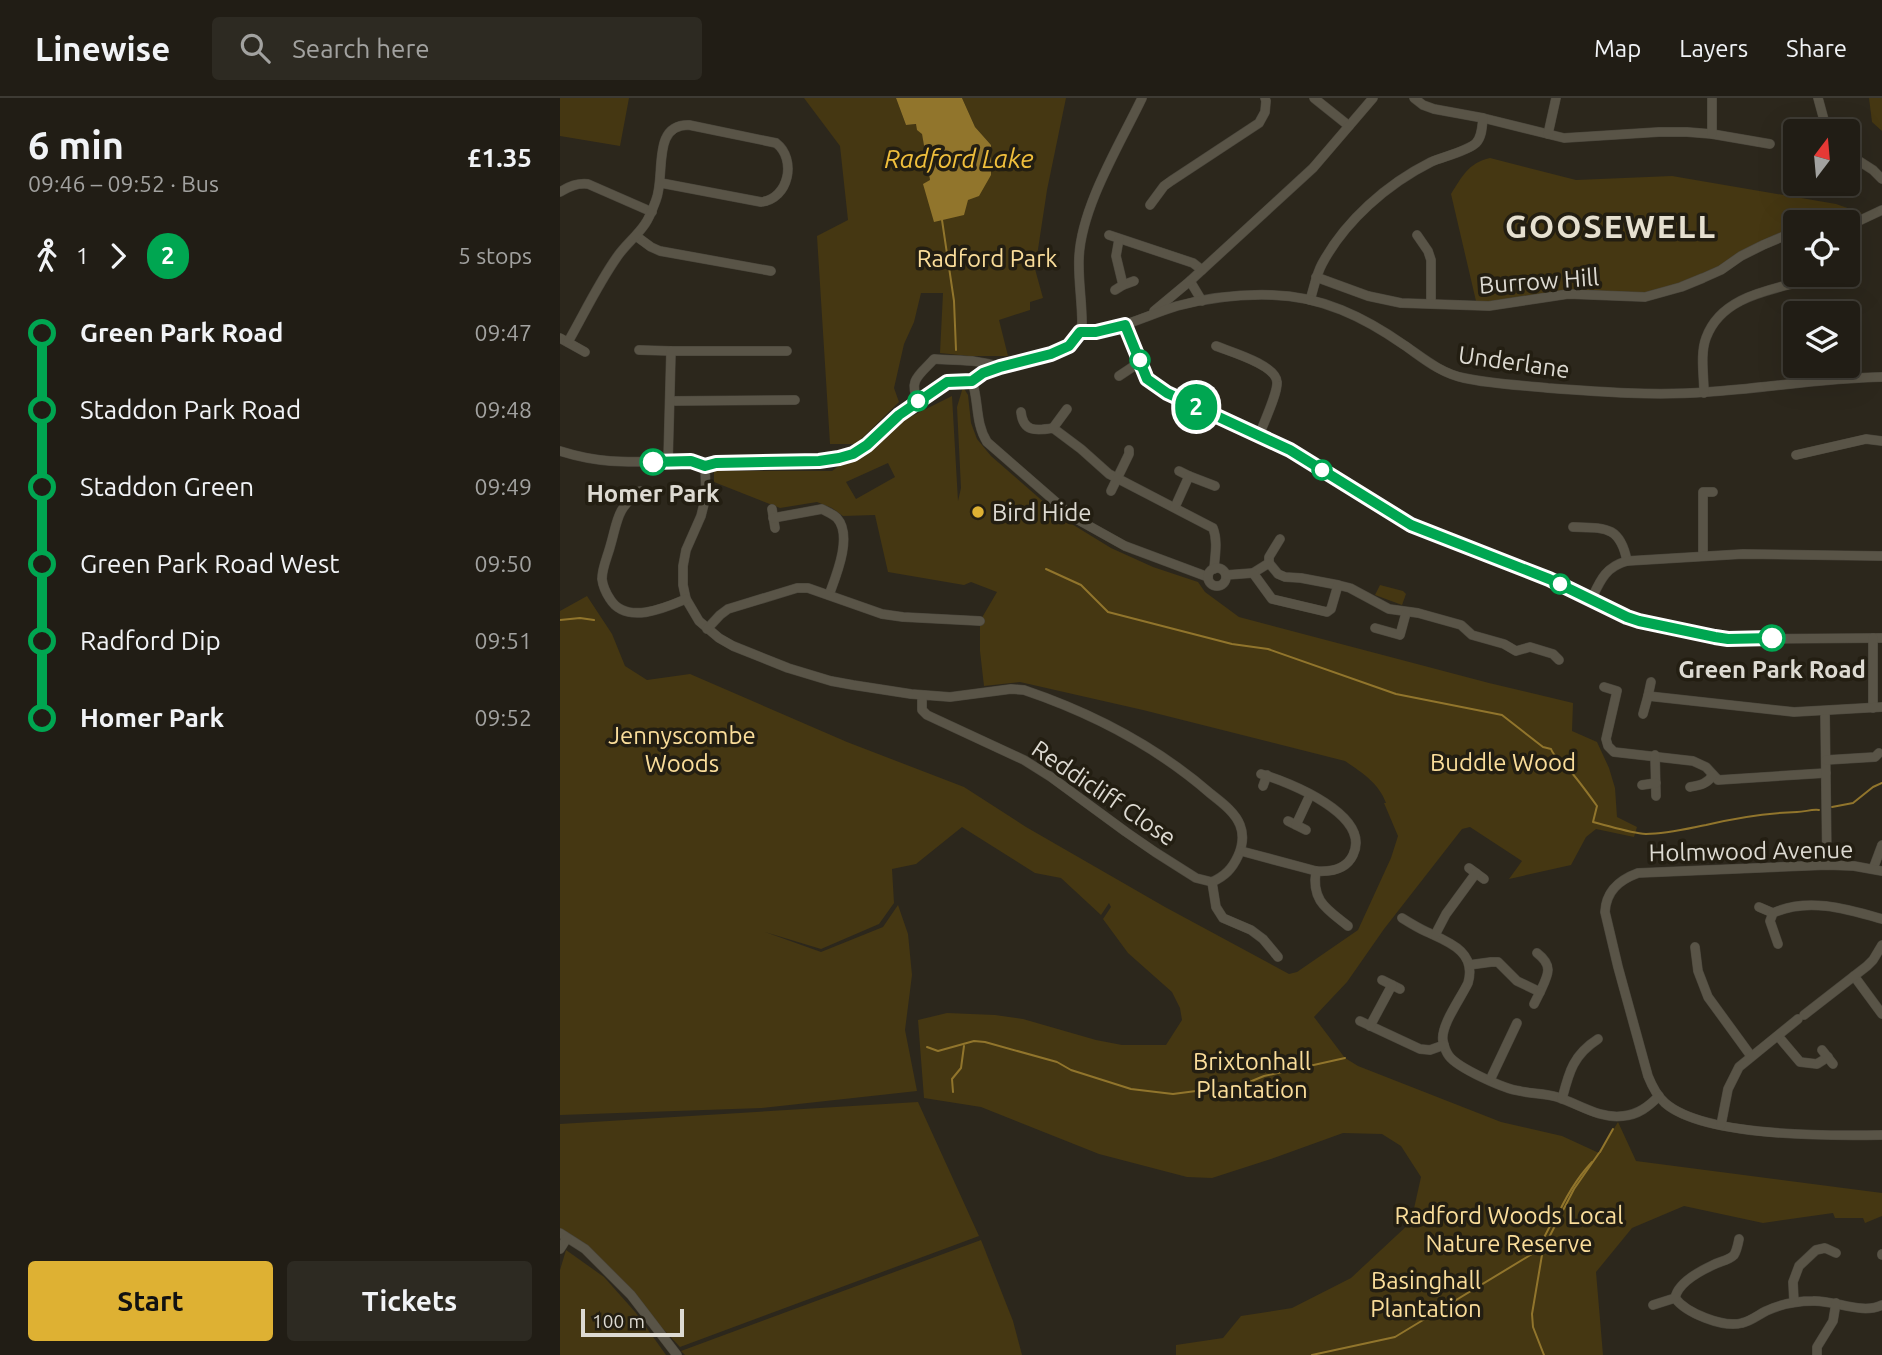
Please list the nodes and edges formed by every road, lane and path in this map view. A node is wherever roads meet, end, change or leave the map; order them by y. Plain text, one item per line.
1 (1142, 98) edge
2 (1265, 98) edge
3 (1373, 98) edge
4 (1414, 98) edge
5 (1556, 98) edge
6 (1712, 98) edge
7 (1818, 98) edge
8 (1317, 99) edge
9 (1483, 118) junction
10 (1824, 119) edge
11 (1349, 126) junction
12 (1548, 134) junction
13 (1712, 134) junction
14 (1765, 145) dead end
15 (1860, 162) edge
16 (1882, 179) edge
17 (661, 183) junction
18 (560, 192) edge
19 (1150, 205) dead end
20 (1882, 211) edge
21 (652, 212) junction
22 (1860, 221) edge
23 (1417, 234) dead end
24 (1109, 235) dead end
25 (636, 236) junction
26 (1783, 237) edge
27 (1119, 239) junction
28 (1202, 270) junction
29 (771, 271) dead end
30 (1317, 277) junction
31 (1134, 281) dead end
32 (1190, 281) junction
33 (1783, 282) edge
34 (1202, 300) junction
35 (1310, 300) junction
36 (1431, 303) junction
37 (1152, 315) junction
38 (1125, 325) junction
39 (1080, 332) junction
40 (564, 340) edge
41 (1216, 346) dead end
42 (639, 350) dead end
43 (671, 351) junction
44 (787, 351) dead end
45 (585, 352) dead end
46 (1140, 362) junction
47 (1000, 367) junction
48 (1119, 376) dead end
49 (1882, 377) edge
50 (972, 381) junction
51 (1704, 393) junction
52 (795, 400) dead end
53 (919, 400) junction
54 (670, 401) junction
55 (1067, 409) dead end
56 (1021, 412) dead end
57 (1053, 428) junction
58 (1259, 436) junction
59 (1882, 440) edge
60 (1129, 450) dead end
61 (560, 451) edge
62 (1796, 455) dead end
63 (668, 462) junction
64 (705, 466) junction
65 (1179, 471) dead end
66 (1189, 476) junction
67 (1117, 478) junction
68 (1215, 486) dead end
69 (1111, 491) dead end
70 (1693, 492) dead end
71 (638, 497) dead end
72 (1175, 507) junction
73 (1580, 525) dead end
74 (775, 528) dead end
75 (1280, 539) dead end
76 (1703, 556) junction
77 (1882, 556) edge
78 (1627, 561) junction
79 (1269, 563) junction
80 (1211, 573) junction
81 (1253, 573) junction
82 (1226, 575) junction
83 (1338, 585) junction
84 (828, 595) junction
85 (686, 599) junction
86 (1591, 600) junction
87 (1406, 613) junction
88 (980, 621) dead end
89 (1375, 628) dead end
90 (707, 629) junction
91 (1877, 638) edge
92 (1559, 660) dead end
93 (1651, 682) dead end
94 (1604, 687) dead end
95 (922, 695) junction
96 (1648, 696) junction
97 (1878, 707) edge
98 (1825, 711) junction
99 (1643, 714) dead end
100 (1879, 753) dead end
101 (1655, 755) junction
102 (1826, 760) junction
103 (1826, 773) junction
104 (1713, 775) junction
105 (1656, 783) junction
106 (1642, 785) dead end
107 (1263, 786) dead end
108 (1690, 787) dead end
109 (1310, 795) junction
110 (1656, 796) dead end
111 (1306, 830) dead end
112 (1882, 845) edge
113 (1241, 851) junction
114 (1827, 865) junction
115 (1877, 870) edge
116 (1316, 871) junction
117 (1476, 874) dead end
118 (1212, 882) junction
119 (1759, 907) dead end
120 (1414, 911) dead end
121 (1773, 913) junction
122 (1882, 919) edge
123 (1348, 926) dead end
124 (1435, 935) junction
125 (1777, 944) dead end
126 (1882, 945) edge
127 (1695, 947) dead end
128 (1537, 953) dead end
129 (1278, 957) dead end
130 (1469, 965) junction
131 (1854, 976) junction
132 (1382, 980) dead end
133 (1540, 992) junction
134 (1534, 1004) dead end
135 (1882, 1014) edge
136 (1360, 1021) dead end
137 (1370, 1026) junction
138 (1518, 1028) dead end
139 (1778, 1036) junction
140 (1591, 1039) dead end
141 (1444, 1045) junction
142 (1751, 1056) junction
143 (1828, 1057) dead end
144 (1490, 1080) junction
145 (1659, 1096) junction
146 (1562, 1099) junction
147 (1721, 1125) junction
148 (1882, 1135) edge
149 (563, 1236) edge
150 (1739, 1239) dead end
151 (560, 1249) edge
152 (1836, 1253) dead end
153 (1675, 1298) junction
154 (1794, 1302) junction
155 (1836, 1303) junction
156 (1654, 1305) dead end
157 (1882, 1305) edge
158 (677, 1355) edge
159 (1817, 1355) edge

1 - 39 street
2 - 19 street
3 - 11 street
4 - 9 street
5 - 12 street
6 - 13 street
7 - 10 street
8 - 11 street
9 - 12 street
9 - 30 street
11 - 28 street
12 - 13 street
13 - 14 street
15 - 16 street
17 - 17 street
17 - 21 street
18 - 21 street
20 - 22 street
21 - 25 street
23 - 36 street
24 - 27 street
25 - 29 street
25 - 40 street
26 - 36 street, Burrow Hill
27 - 28 street
27 - 31 street
28 - 32 street
30 - 35 street
30 - 36 street, Burrow Hill
32 - 34 street
32 - 37 street
33 - 51 street
34 - 35 street, Underlane
34 - 37 street, Underlane
35 - 51 street, Underlane
37 - 38 street, Underlane
38 - 39 street, Underlane
38 - 46 street
39 - 47 street
40 - 45 street
41 - 58 street
42 - 43 street
43 - 44 street
43 - 54 street
46 - 48 street
46 - 58 street
47 - 50 street
47 - 53 street
49 - 51 street, Underlane
50 - 53 street
50 - 80 street
52 - 54 street
53 - 64 street
54 - 63 street
55 - 57 street
56 - 57 street
57 - 67 street
58 - 86 street
59 - 62 street
60 - 67 street
61 - 63 street
63 - 64 street
64 - 85 street
65 - 66 street
66 - 68 street
66 - 72 street
67 - 69 street
67 - 72 street
70 - 76 street
71 - 85 street
72 - 80 street
73 - 78 street
74 - 84 street
75 - 79 street
76 - 77 street
76 - 78 street
78 - 86 street
79 - 81 street
79 - 83 street
80 - 82 street
80 - 82 street
81 - 82 street
81 - 83 street
83 - 87 street
84 - 88 street
84 - 90 street
85 - 90 street
86 - 91 street
87 - 89 street
87 - 92 street
90 - 95 street
91 - 97 street
93 - 96 street
94 - 101 street
95 - 113 street
95 - 118 street, Reddicliff Close
96 - 98 street
96 - 99 street
97 - 98 street
98 - 102 street
100 - 102 street
101 - 104 street
101 - 105 street
102 - 103 street
103 - 104 street
103 - 114 street
104 - 108 street
105 - 106 street
105 - 110 street
107 - 109 street
109 - 111 street
109 - 116 street
112 - 115 street
113 - 116 street
113 - 118 street
114 - 115 street, Holmwood Avenue
114 - 145 street, Holmwood Avenue
116 - 123 street
117 - 124 street
118 - 129 street
119 - 121 street
120 - 124 street
121 - 122 street
121 - 125 street
124 - 130 street
126 - 131 street
127 - 142 street
128 - 133 street
130 - 133 street
130 - 141 street
131 - 135 street
131 - 139 street
132 - 137 street
133 - 134 street
136 - 137 street
137 - 141 street
138 - 144 street
139 - 142 street
139 - 143 street
140 - 146 street
141 - 144 street
142 - 147 street
144 - 146 street
145 - 146 street
145 - 147 street
147 - 148 street
149 - 151 street
149 - 158 street
150 - 153 street
152 - 154 street
153 - 154 street
153 - 156 street
154 - 155 street
155 - 157 street
155 - 159 street

